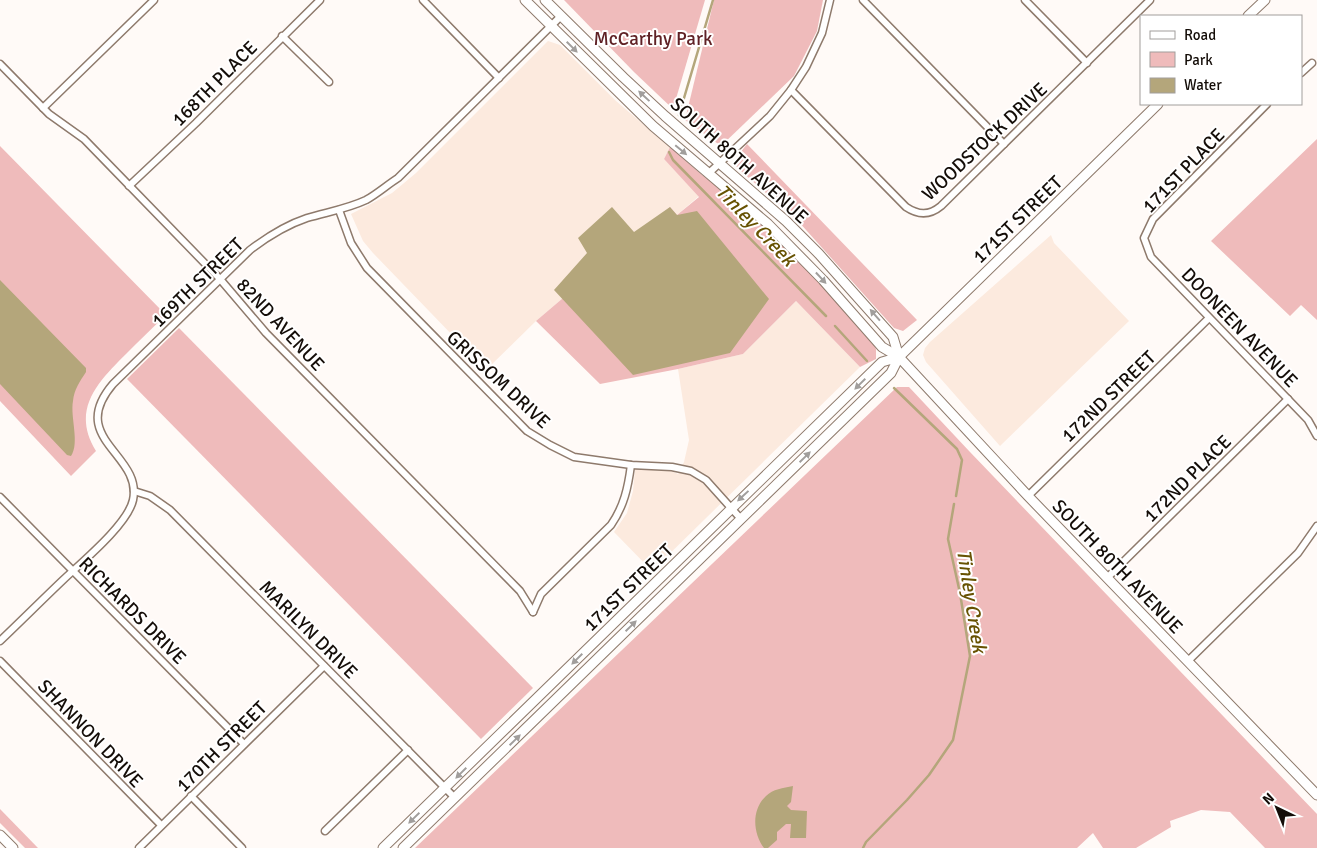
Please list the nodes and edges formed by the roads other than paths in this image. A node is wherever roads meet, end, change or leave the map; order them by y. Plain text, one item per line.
1 (154, 0) edge
2 (320, 0) edge
3 (423, 0) edge
4 (525, 0) edge
5 (545, 0) edge
6 (830, 0) edge
7 (863, 0) edge
8 (1025, 0) edge
9 (1150, 0) edge
10 (1264, 0) edge
11 (1249, 15) edge
12 (561, 16) junction
13 (551, 26) junction
14 (282, 36) junction
15 (1312, 62) dead end
16 (1088, 63) junction
17 (0, 64) edge
18 (1302, 72) edge
19 (499, 78) junction
20 (329, 82) dead end
21 (791, 90) junction
22 (1157, 105) edge
23 (1267, 105) edge
24 (43, 108) junction
25 (1004, 144) junction
26 (719, 162) junction
27 (709, 173) junction
28 (129, 186) junction
29 (339, 210) junction
30 (1144, 238) joint
31 (220, 279) junction
32 (1209, 318) junction
33 (899, 357) junction
34 (1288, 399) junction
35 (1317, 436) edge
36 (631, 465) junction
37 (134, 492) junction
38 (1028, 496) junction
39 (0, 497) edge
40 (731, 508) junction
41 (741, 519) junction
42 (1317, 526) edge
43 (73, 571) junction
44 (1107, 578) junction
45 (0, 641) edge
46 (0, 661) edge
47 (1188, 661) junction
48 (324, 666) junction
49 (244, 744) junction
50 (408, 750) junction
51 (445, 788) junction
52 (1317, 795) edge
53 (191, 796) junction
54 (455, 798) junction
55 (161, 825) junction
56 (325, 831) dead end
57 (0, 835) edge
58 (12, 848) edge
59 (139, 848) edge
60 (242, 848) edge
61 (383, 848) edge
62 (403, 848) edge

1 - 24 street
2 - 14 street, 168TH PLACE
3 - 19 street
4 - 13 street, SOUTH 80TH AVENUE
5 - 12 street, SOUTH 80TH AVENUE
6 - 21 street
7 - 25 street
8 - 16 street
9 - 16 street, WOODSTOCK DRIVE
10 - 11 street
12 - 13 street, 169TH STREET
26 -> 12 street, SOUTH 80TH AVENUE
13 - 19 street, 169TH STREET
13 -> 27 street, SOUTH 80TH AVENUE
14 - 20 street
14 - 28 street, 168TH PLACE
15 - 18 street
16 - 25 street, WOODSTOCK DRIVE
17 - 24 street, 82ND AVENUE
19 - 29 street, 169TH STREET
21 - 25 street, WOODSTOCK DRIVE
21 - 26 street
22 - 33 street, 171ST STREET
23 - 30 street, 171ST PLACE
24 - 28 street, 82ND AVENUE
26 - 27 street
33 -> 26 street, SOUTH 80TH AVENUE
27 -> 33 street, SOUTH 80TH AVENUE
28 - 31 street, 82ND AVENUE
29 - 31 street, 169TH STREET
29 - 36 street, GRISSOM DRIVE
30 - 32 street, DOONEEN AVENUE
31 - 36 street, 82ND AVENUE
31 - 37 street, 169TH STREET
32 - 34 street, DOONEEN AVENUE
32 - 38 street, 172ND STREET
33 - 38 street, SOUTH 80TH AVENUE
33 -> 40 street, 171ST STREET
41 -> 33 street, 171ST STREET
34 - 35 street, DOONEEN AVENUE
34 - 44 street, 172ND PLACE
36 - 40 street, GRISSOM DRIVE
37 - 43 street
37 - 48 street, MARILYN DRIVE
38 - 44 street, SOUTH 80TH AVENUE
39 - 43 street, RICHARDS DRIVE
40 - 41 street, GRISSOM DRIVE
40 -> 51 street, 171ST STREET
54 -> 41 street, 171ST STREET
42 - 47 street
43 - 45 street
43 - 49 street, RICHARDS DRIVE
44 - 47 street, SOUTH 80TH AVENUE
46 - 55 street, SHANNON DRIVE
47 - 52 street, SOUTH 80TH AVENUE
48 - 49 street, 170TH STREET
48 - 50 street, MARILYN DRIVE
49 - 53 street, 170TH STREET
50 - 51 street, MARILYN DRIVE
50 - 56 street
51 - 54 street, MARILYN DRIVE
51 -> 61 street, 171ST STREET
53 - 55 street, 170TH STREET
53 - 60 street
54 - 62 street, 171ST STREET
55 - 59 street, 170TH STREET
57 - 58 street

